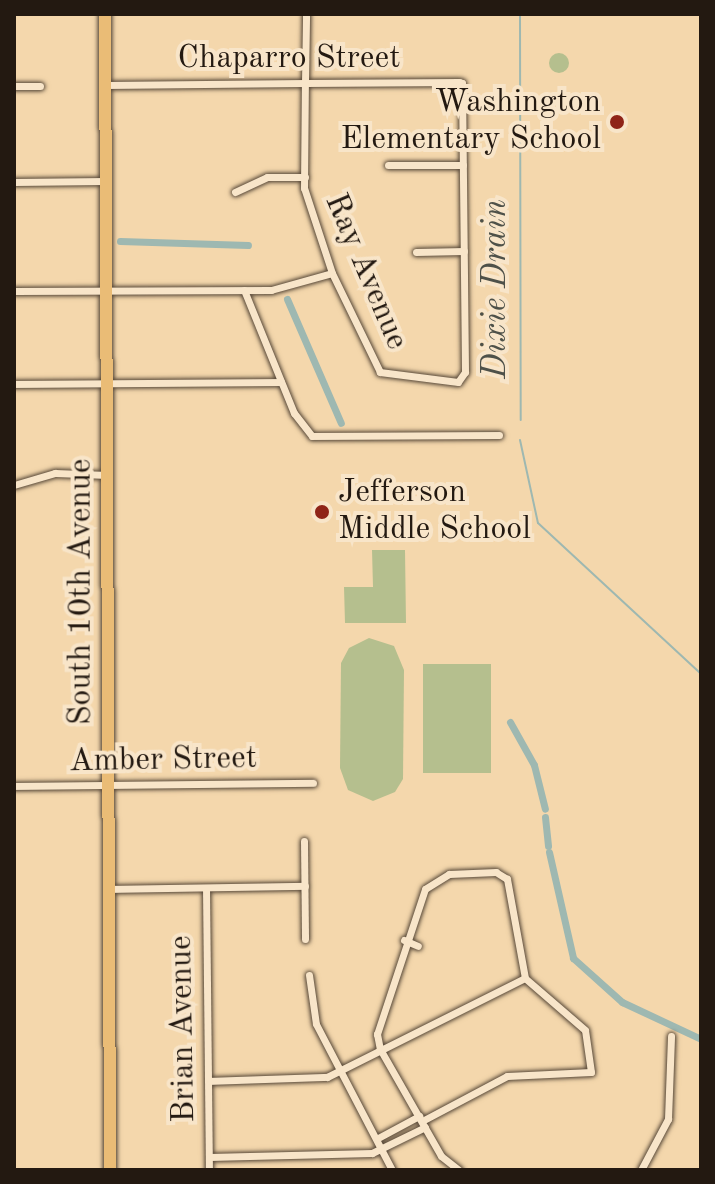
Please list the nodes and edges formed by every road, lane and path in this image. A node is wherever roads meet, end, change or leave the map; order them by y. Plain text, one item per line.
1 (105, 14) edge
2 (306, 14) edge
3 (305, 83) junction
4 (105, 85) junction
5 (14, 86) edge
6 (40, 86) dead end
7 (388, 165) dead end
8 (463, 165) junction
9 (305, 177) junction
10 (105, 181) junction
11 (14, 182) edge
12 (235, 192) dead end
13 (464, 251) junction
14 (416, 252) dead end
15 (332, 273) junction
16 (105, 290) junction
17 (244, 290) junction
18 (14, 291) edge
19 (281, 382) junction
20 (14, 384) edge
21 (107, 385) junction
22 (499, 435) dead end
23 (108, 475) junction
24 (14, 485) edge
25 (313, 783) dead end
26 (14, 786) edge
27 (108, 786) junction
28 (304, 841) dead end
29 (305, 886) junction
30 (206, 888) junction
31 (109, 889) junction
32 (305, 939) dead end
33 (404, 940) junction
34 (418, 946) dead end
35 (309, 975) dead end
36 (525, 978) junction
37 (671, 1036) dead end
38 (380, 1049) junction
39 (340, 1071) junction
40 (210, 1081) junction
41 (422, 1122) junction
42 (378, 1138) junction
43 (385, 1149) junction
44 (209, 1157) junction
45 (110, 1170) edge
46 (209, 1170) edge
47 (392, 1170) edge
48 (459, 1170) edge
49 (641, 1170) edge

1 - 4 main road, South 10th Avenue
2 - 3 street, Ray Avenue
3 - 4 street, Chaparro Street
3 - 8 street, Chaparro Street
3 - 9 street, Ray Avenue
4 - 10 main road, South 10th Avenue
5 - 6 street
7 - 8 street
8 - 13 street
9 - 12 street
9 - 15 street, Ray Avenue
10 - 11 street
10 - 16 main road, South 10th Avenue
13 - 14 street
13 - 15 street, Ray Avenue
15 - 17 street
16 - 17 street
16 - 18 street
16 - 21 main road, South 10th Avenue
17 - 19 street
19 - 21 street
19 - 22 street
20 - 21 street
21 - 23 main road, South 10th Avenue
23 - 24 street
23 - 27 main road, South 10th Avenue
25 - 27 street, Amber Street
26 - 27 street, Amber Street
27 - 31 main road, South 10th Avenue
28 - 29 street
29 - 30 street
29 - 32 street
30 - 31 street
30 - 40 street, Brian Avenue
31 - 45 main road, South 10th Avenue
33 - 34 street
33 - 36 street
33 - 38 street
35 - 39 street
36 - 38 street
36 - 41 street
37 - 49 street
38 - 39 street
38 - 41 street
39 - 40 street
39 - 42 street
40 - 44 street, Brian Avenue
41 - 42 street
41 - 43 street
41 - 48 street
42 - 43 street
43 - 44 street
43 - 47 street
44 - 46 street, Brian Avenue

